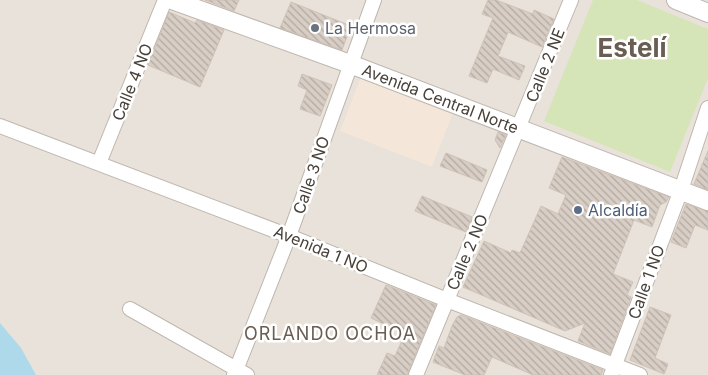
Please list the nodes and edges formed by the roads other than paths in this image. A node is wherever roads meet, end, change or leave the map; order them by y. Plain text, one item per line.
1 (165, 0) edge
2 (172, 0) edge
3 (374, 0) edge
4 (571, 0) edge
5 (676, 0) edge
6 (708, 13) edge
7 (350, 64) junction
8 (708, 108) edge
9 (0, 126) edge
10 (519, 129) junction
11 (99, 163) junction
12 (681, 190) junction
13 (708, 201) edge
14 (289, 236) junction
15 (447, 300) junction
16 (130, 309) dead end
17 (613, 370) edge
18 (239, 373) edge
19 (416, 375) edge
20 (640, 375) edge

1 - 11 street, Calle 4 NO
2 - 7 street, Avenida Central Norte
3 - 7 street, Calle 3 NO
4 - 10 street, Calle 2 NE
5 - 6 street
7 - 10 street, Avenida Central Norte
7 - 14 street, Calle 3 NO
8 - 12 street, Calle 1 NO
9 - 11 street, Avenida 1 NO
10 - 12 street, Avenida Central Norte
10 - 15 street, Calle 2 NO
11 - 14 street, Avenida 1 NO
12 - 13 street, Avenida Central Norte
12 - 17 street, Calle 1 NO
14 - 15 street, Avenida 1 NO
14 - 18 street, Calle 3 NO
15 - 17 street, Avenida 1 NO
15 - 19 street, Calle 2 NO
16 - 18 street
17 - 20 street, Avenida 1 NO

